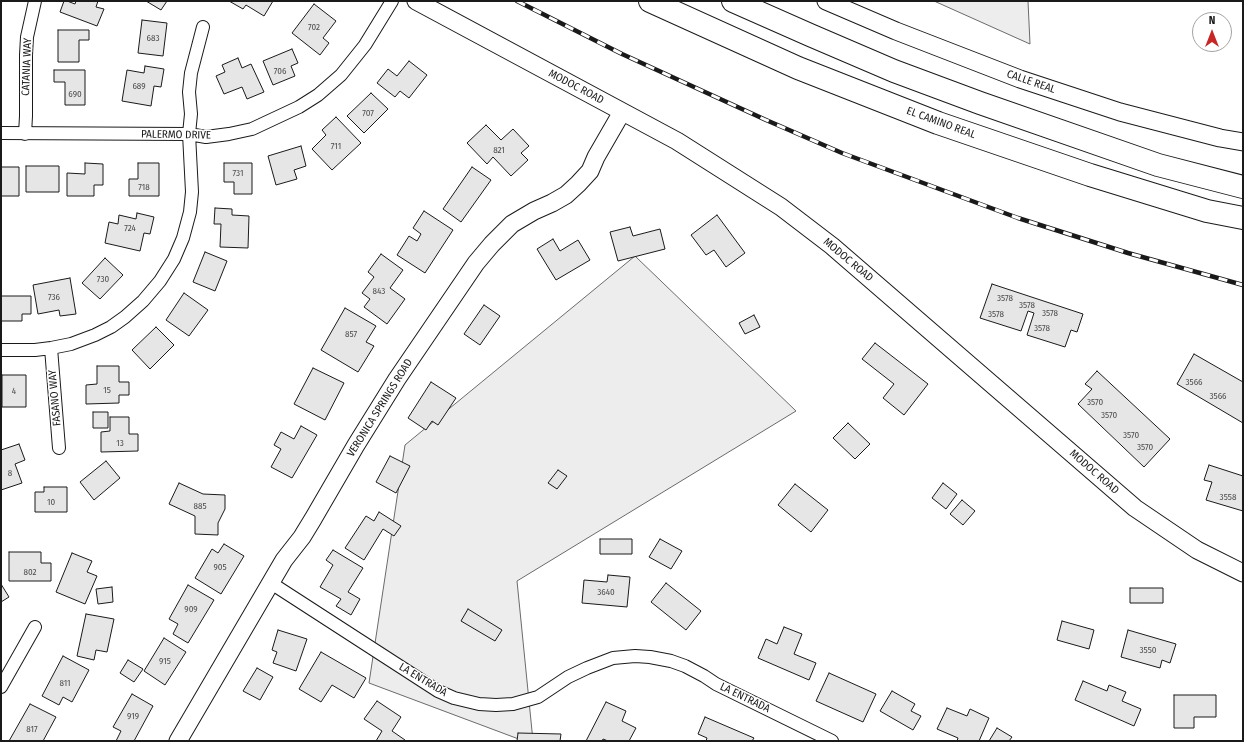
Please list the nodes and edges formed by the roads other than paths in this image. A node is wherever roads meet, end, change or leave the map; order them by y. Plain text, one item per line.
1 (35, 1) edge
2 (392, 1) edge
3 (416, 1) edge
4 (650, 1) edge
5 (733, 1) edge
6 (826, 1) edge
7 (203, 27) dead end
8 (622, 112) junction
9 (1, 133) edge
10 (25, 134) junction
11 (189, 134) junction
12 (1243, 142) edge
13 (1158, 165) junction
14 (1243, 171) edge
15 (1243, 186) edge
16 (1207, 211) junction
17 (1243, 218) edge
18 (1243, 223) edge
19 (51, 348) junction
20 (1, 350) edge
21 (59, 448) dead end
22 (1243, 574) edge
23 (271, 583) junction
24 (35, 627) dead end
25 (1, 687) edge
26 (178, 741) edge
27 (832, 741) edge

1 - 10 street, CATANIA WAY
2 - 11 street, PALERMO DRIVE
3 - 8 street, MODOC ROAD
4 - 16 highway, EL CAMINO REAL
5 - 13 highway
6 - 12 street, CALLE REAL
7 - 11 street
8 - 22 street, MODOC ROAD
8 - 23 street, VERONICA SPRINGS ROAD
9 - 10 street, PALERMO DRIVE
10 - 11 street, PALERMO DRIVE
11 - 19 street
13 - 14 highway
13 - 15 highway
16 - 17 highway, EL CAMINO REAL
16 - 18 highway
19 - 20 street
19 - 21 street, FASANO WAY
23 - 26 street, VERONICA SPRINGS ROAD
23 - 27 street, LA ENTRADA
24 - 25 street

